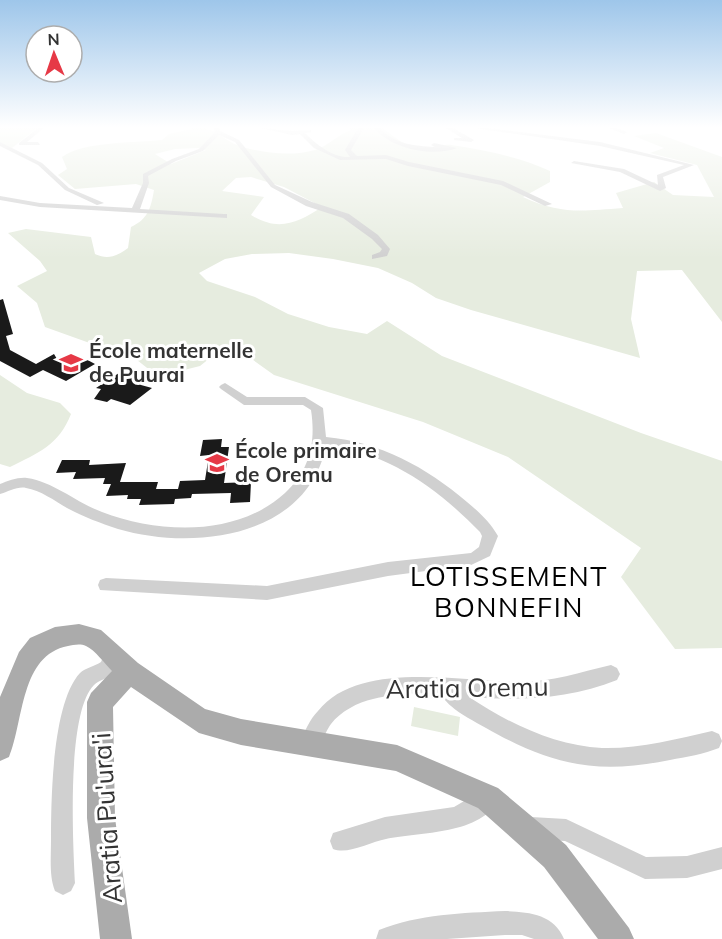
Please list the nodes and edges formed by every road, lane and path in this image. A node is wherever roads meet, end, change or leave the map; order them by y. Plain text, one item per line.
1 (48, 172) edge
2 (151, 172) edge
3 (260, 172) edge
4 (449, 172) edge
5 (626, 172) edge
6 (671, 172) edge
7 (0, 198) edge
8 (548, 204) dead end
9 (99, 207) junction
10 (135, 211) junction
11 (224, 216) dead end
12 (375, 257) dead end
13 (225, 387) dead end
14 (321, 441) junction
15 (0, 489) edge
16 (106, 585) dead end
17 (120, 664) junction
18 (611, 674) dead end
19 (446, 686) junction
20 (712, 741) dead end
21 (309, 743) junction
22 (0, 748) edge
23 (488, 798) junction
24 (526, 828) junction
25 (341, 841) dead end
26 (722, 858) edge
27 (63, 883) dead end
28 (116, 939) edge
29 (388, 939) edge
30 (552, 939) edge
31 (618, 939) edge

1 - 9 street
2 - 10 street
3 - 12 street
4 - 8 street
5 - 6 street
7 - 9 street
9 - 10 street
10 - 11 street
13 - 14 street
14 - 15 street
14 - 16 street
17 - 21 main road
17 - 22 main road
17 - 27 street
17 - 28 main road, Aratia Pu'ura'i
18 - 19 street, Aratia Oremu
19 - 20 street
19 - 21 street, Aratia Oremu
21 - 23 main road
23 - 24 main road
23 - 25 street
24 - 26 street
24 - 31 main road
29 - 30 street

